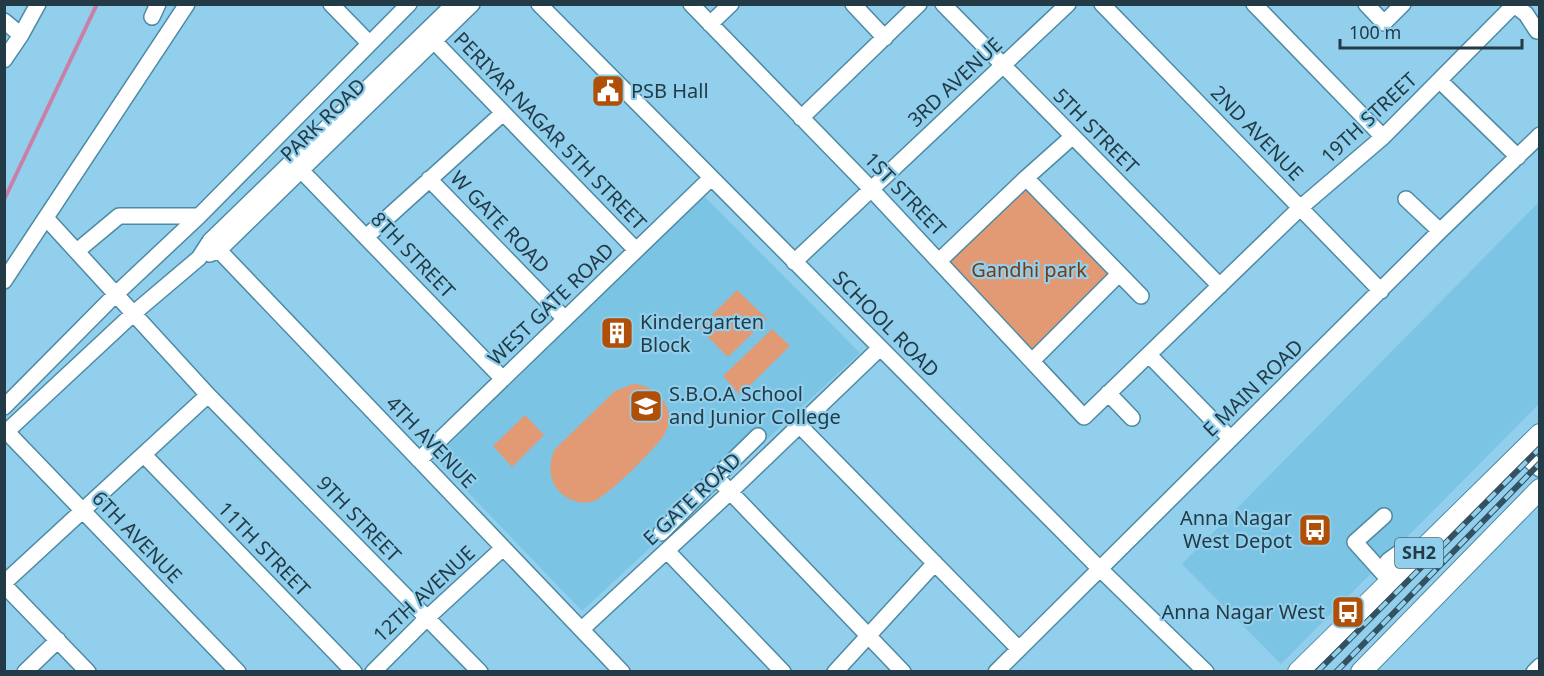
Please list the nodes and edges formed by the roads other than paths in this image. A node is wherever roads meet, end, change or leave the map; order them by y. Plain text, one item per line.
1 (38, 4) edge
2 (187, 4) edge
3 (331, 4) edge
4 (409, 4) edge
5 (472, 4) edge
6 (539, 4) edge
7 (691, 4) edge
8 (731, 4) edge
9 (853, 4) edge
10 (919, 4) edge
11 (943, 4) edge
12 (1068, 4) edge
13 (1102, 4) edge
14 (1254, 4) edge
15 (1366, 4) edge
16 (1403, 4) edge
17 (452, 5) edge
18 (1513, 5) edge
19 (4, 21) edge
20 (710, 24) junction
21 (1537, 31) dead end
22 (21, 35) junction
23 (430, 37) junction
24 (885, 38) junction
25 (369, 43) junction
26 (4, 60) edge
27 (1002, 66) junction
28 (1440, 81) junction
29 (503, 113) junction
30 (801, 118) junction
31 (1539, 135) edge
32 (1072, 137) junction
33 (1383, 137) junction
34 (1518, 157) junction
35 (297, 166) junction
36 (711, 178) junction
37 (1026, 178) junction
38 (429, 179) junction
39 (872, 190) junction
40 (1406, 199) dead end
41 (1300, 208) junction
42 (199, 216) junction
43 (46, 218) junction
44 (1440, 231) junction
45 (366, 237) junction
46 (214, 246) junction
47 (636, 250) junction
48 (77, 251) junction
49 (939, 261) junction
50 (794, 262) junction
51 (1119, 274) junction
52 (4, 281) edge
53 (1220, 286) junction
54 (1382, 291) junction
55 (116, 294) junction
56 (1140, 296) dead end
57 (134, 313) junction
58 (565, 319) junction
59 (880, 348) junction
60 (1149, 355) junction
61 (1032, 361) junction
62 (503, 379) junction
63 (1108, 393) junction
64 (208, 395) junction
65 (4, 406) edge
66 (1132, 418) dead end
67 (800, 426) junction
68 (6, 433) edge
69 (1539, 434) edge
70 (758, 436) dead end
71 (1231, 438) junction
72 (1521, 453) junction
73 (144, 455) junction
74 (419, 460) junction
75 (1539, 469) edge
76 (716, 477) junction
77 (1539, 489) edge
78 (730, 492) junction
79 (83, 511) junction
80 (1384, 516) dead end
81 (661, 533) dead end
82 (503, 548) junction
83 (668, 551) junction
84 (935, 563) junction
85 (1099, 568) junction
86 (1392, 580) junction
87 (4, 584) edge
88 (427, 618) junction
89 (582, 629) junction
90 (869, 637) junction
91 (58, 640) junction
92 (1019, 649) junction
93 (1539, 666) edge
94 (25, 672) edge
95 (88, 672) edge
96 (238, 672) edge
97 (354, 672) edge
98 (373, 672) edge
99 (480, 672) edge
100 (622, 672) edge
101 (783, 672) edge
102 (835, 672) edge
103 (903, 672) edge
104 (996, 672) edge
105 (1206, 672) edge
106 (1298, 672) edge
107 (1360, 672) edge
108 (1534, 672) edge

1 - 22 street
2 - 43 street
3 - 25 street
4 - 25 street
5 - 23 street, PARK ROAD
6 - 36 street, SCHOOL ROAD
7 - 20 street, 1ST STREET
8 - 20 street
9 - 24 street
10 - 24 street
11 - 27 street, 5TH STREET
12 - 27 street, 3RD AVENUE
13 - 41 street, 2ND AVENUE
14 - 33 street
15 - 16 street
17 - 23 street, PARK ROAD
18 - 21 street
18 - 28 street, 19TH STREET
19 - 22 street
20 - 30 street, 1ST STREET
22 - 26 street
23 - 29 street, PERIYAR NAGAR 5TH STREET
23 - 35 street, PARK ROAD
24 - 30 street
25 - 42 street
27 - 32 street, 5TH STREET
27 - 39 street, 3RD AVENUE
28 - 33 street, 19TH STREET
28 - 34 street
29 - 38 street
29 - 47 street, PERIYAR NAGAR 5TH STREET
30 - 39 street, 1ST STREET
31 - 34 street, E MAIN ROAD
32 - 37 street
32 - 53 street, 5TH STREET
33 - 41 street, 19TH STREET
34 - 44 street, E MAIN ROAD
35 - 45 street, 8TH STREET
35 - 46 street, PARK ROAD
36 - 47 street, WEST GATE ROAD
36 - 50 street, SCHOOL ROAD
37 - 49 street
37 - 51 street
38 - 45 street
38 - 58 street, W GATE ROAD
39 - 49 street, 1ST STREET
39 - 50 street, 3RD AVENUE
40 - 44 street
41 - 53 street, 19TH STREET
41 - 54 street, 2ND AVENUE
42 - 48 street
42 - 55 street
43 - 48 street, 9TH STREET
43 - 52 street
44 - 54 street, E MAIN ROAD
45 - 62 street, 8TH STREET
46 - 57 street, PARK ROAD
46 - 74 street, 4TH AVENUE
47 - 58 street, WEST GATE ROAD
48 - 55 street, 9TH STREET
49 - 61 street, 1ST STREET
50 - 59 street, SCHOOL ROAD
51 - 56 street
51 - 61 street
53 - 60 street
54 - 71 street, E MAIN ROAD
55 - 57 street, 9TH STREET
55 - 65 street
57 - 64 street, 9TH STREET
57 - 68 street, PARK ROAD
58 - 62 street, WEST GATE ROAD
59 - 67 street, E GATE ROAD
59 - 85 street, SCHOOL ROAD
60 - 63 street
60 - 71 street
61 - 63 street, 1ST STREET
62 - 74 street, WEST GATE ROAD
63 - 66 street
64 - 73 street
64 - 88 street, 9TH STREET
67 - 78 street, E GATE ROAD
67 - 84 street
68 - 79 street, 6TH AVENUE
69 - 72 main road, SH2
70 - 76 street
71 - 85 street, E MAIN ROAD
72 - 75 street
72 - 86 main road, SH2
73 - 79 street
73 - 97 street, 11TH STREET
74 - 82 street, 4TH AVENUE
76 - 78 street
76 - 81 street
77 - 107 main road, SH2
78 - 83 street, E GATE ROAD
78 - 90 street
79 - 87 street
79 - 96 street, 6TH AVENUE
80 - 86 street
82 - 88 street, 12TH AVENUE
82 - 89 street, 4TH AVENUE
83 - 89 street, E GATE ROAD
83 - 101 street
84 - 90 street
84 - 92 street
85 - 92 street, E MAIN ROAD
85 - 105 street, SCHOOL ROAD
86 - 106 main road, SH2
87 - 91 street
88 - 98 street, 12TH AVENUE
88 - 99 street, 9TH STREET
89 - 100 street, 4TH AVENUE
90 - 102 street
90 - 103 street
91 - 94 street
91 - 95 street
92 - 104 street, E MAIN ROAD
93 - 108 street

